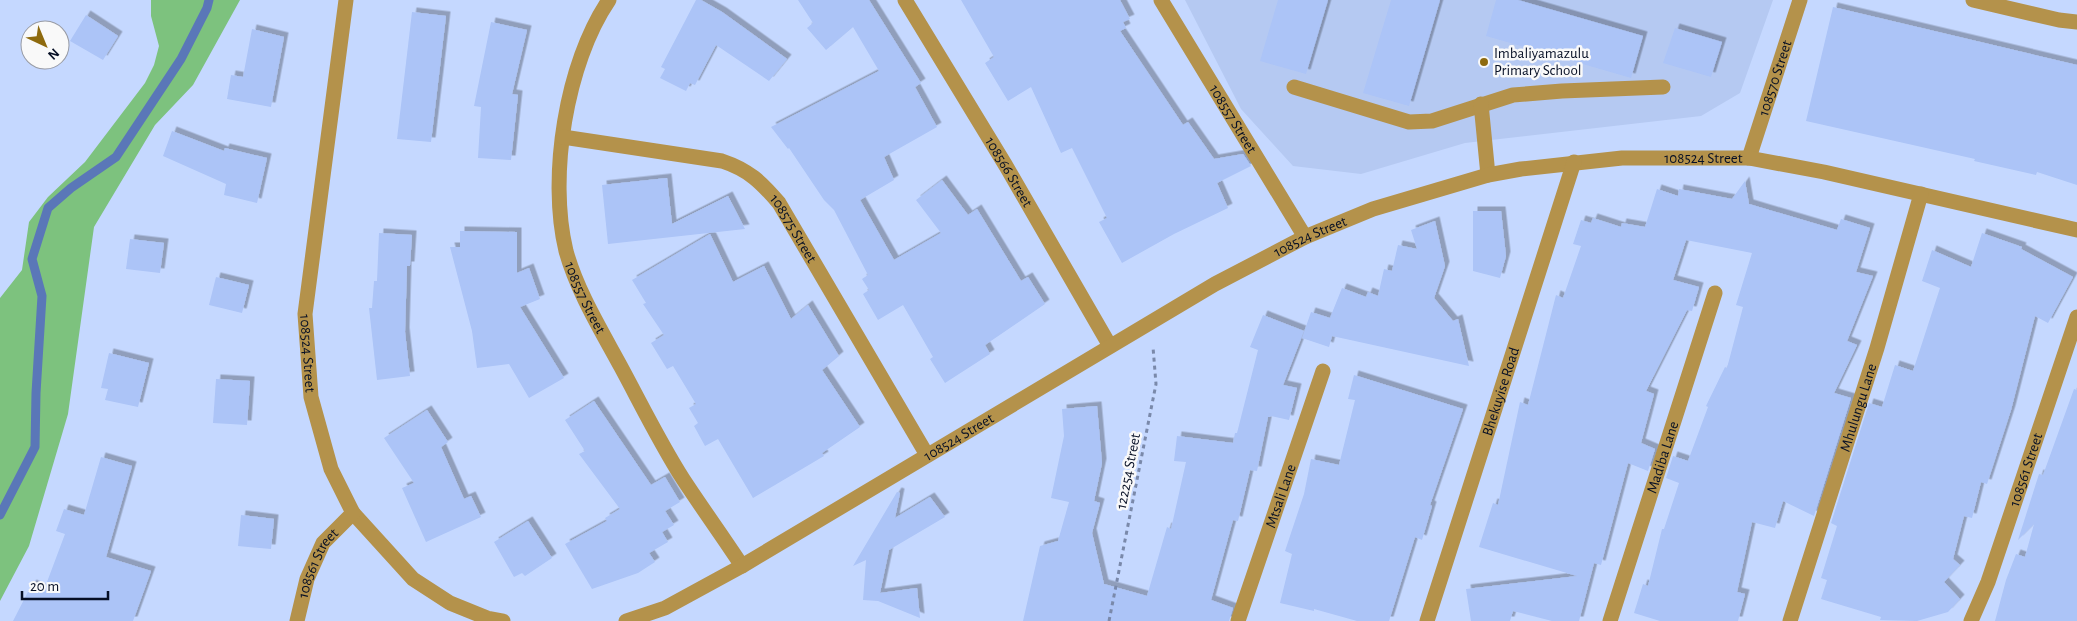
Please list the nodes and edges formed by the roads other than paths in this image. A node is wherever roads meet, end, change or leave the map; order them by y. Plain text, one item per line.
1 (346, 0) edge
2 (609, 0) edge
3 (905, 0) edge
4 (1162, 0) edge
5 (1800, 0) edge
6 (1973, 0) edge
7 (2077, 22) edge
8 (1294, 87) dead end
9 (1663, 87) dead end
10 (1481, 104) junction
11 (563, 137) junction
12 (1749, 158) junction
13 (1574, 162) junction
14 (1488, 175) junction
15 (1921, 194) junction
16 (2077, 230) edge
17 (1305, 237) junction
18 (1715, 293) dead end
19 (2077, 317) edge
20 (1110, 346) junction
21 (1323, 371) dead end
22 (927, 456) junction
23 (353, 513) junction
24 (742, 566) junction
25 (297, 621) edge
26 (503, 621) edge
27 (626, 621) edge
28 (1238, 621) edge
29 (1427, 621) edge
30 (1610, 621) edge
31 (1790, 621) edge
32 (1971, 621) edge

1 - 23 street, 108524 Street
2 - 11 street, 108557 Street
3 - 20 street, 108566 Street
4 - 17 street, 108557 Street
5 - 12 street, 108570 Street
6 - 7 street
8 - 10 street
9 - 10 street
10 - 14 street
11 - 22 street, 108575 Street
11 - 24 street, 108557 Street
12 - 13 street, 108524 Street
12 - 15 street, 108524 Street
13 - 14 street, 108524 Street
13 - 29 street, Bhekuyise Road
14 - 17 street, 108524 Street
15 - 16 street, 108524 Street
15 - 31 street, Mhulungu Lane
17 - 20 street, 108524 Street
18 - 30 street, Madiba Lane
19 - 32 street, 108561 Street
20 - 22 street, 108524 Street
21 - 28 street, Mtsali Lane
22 - 24 street, 108524 Street
23 - 25 street, 108561 Street
23 - 26 street, 108524 Street
24 - 27 street, 108524 Street

